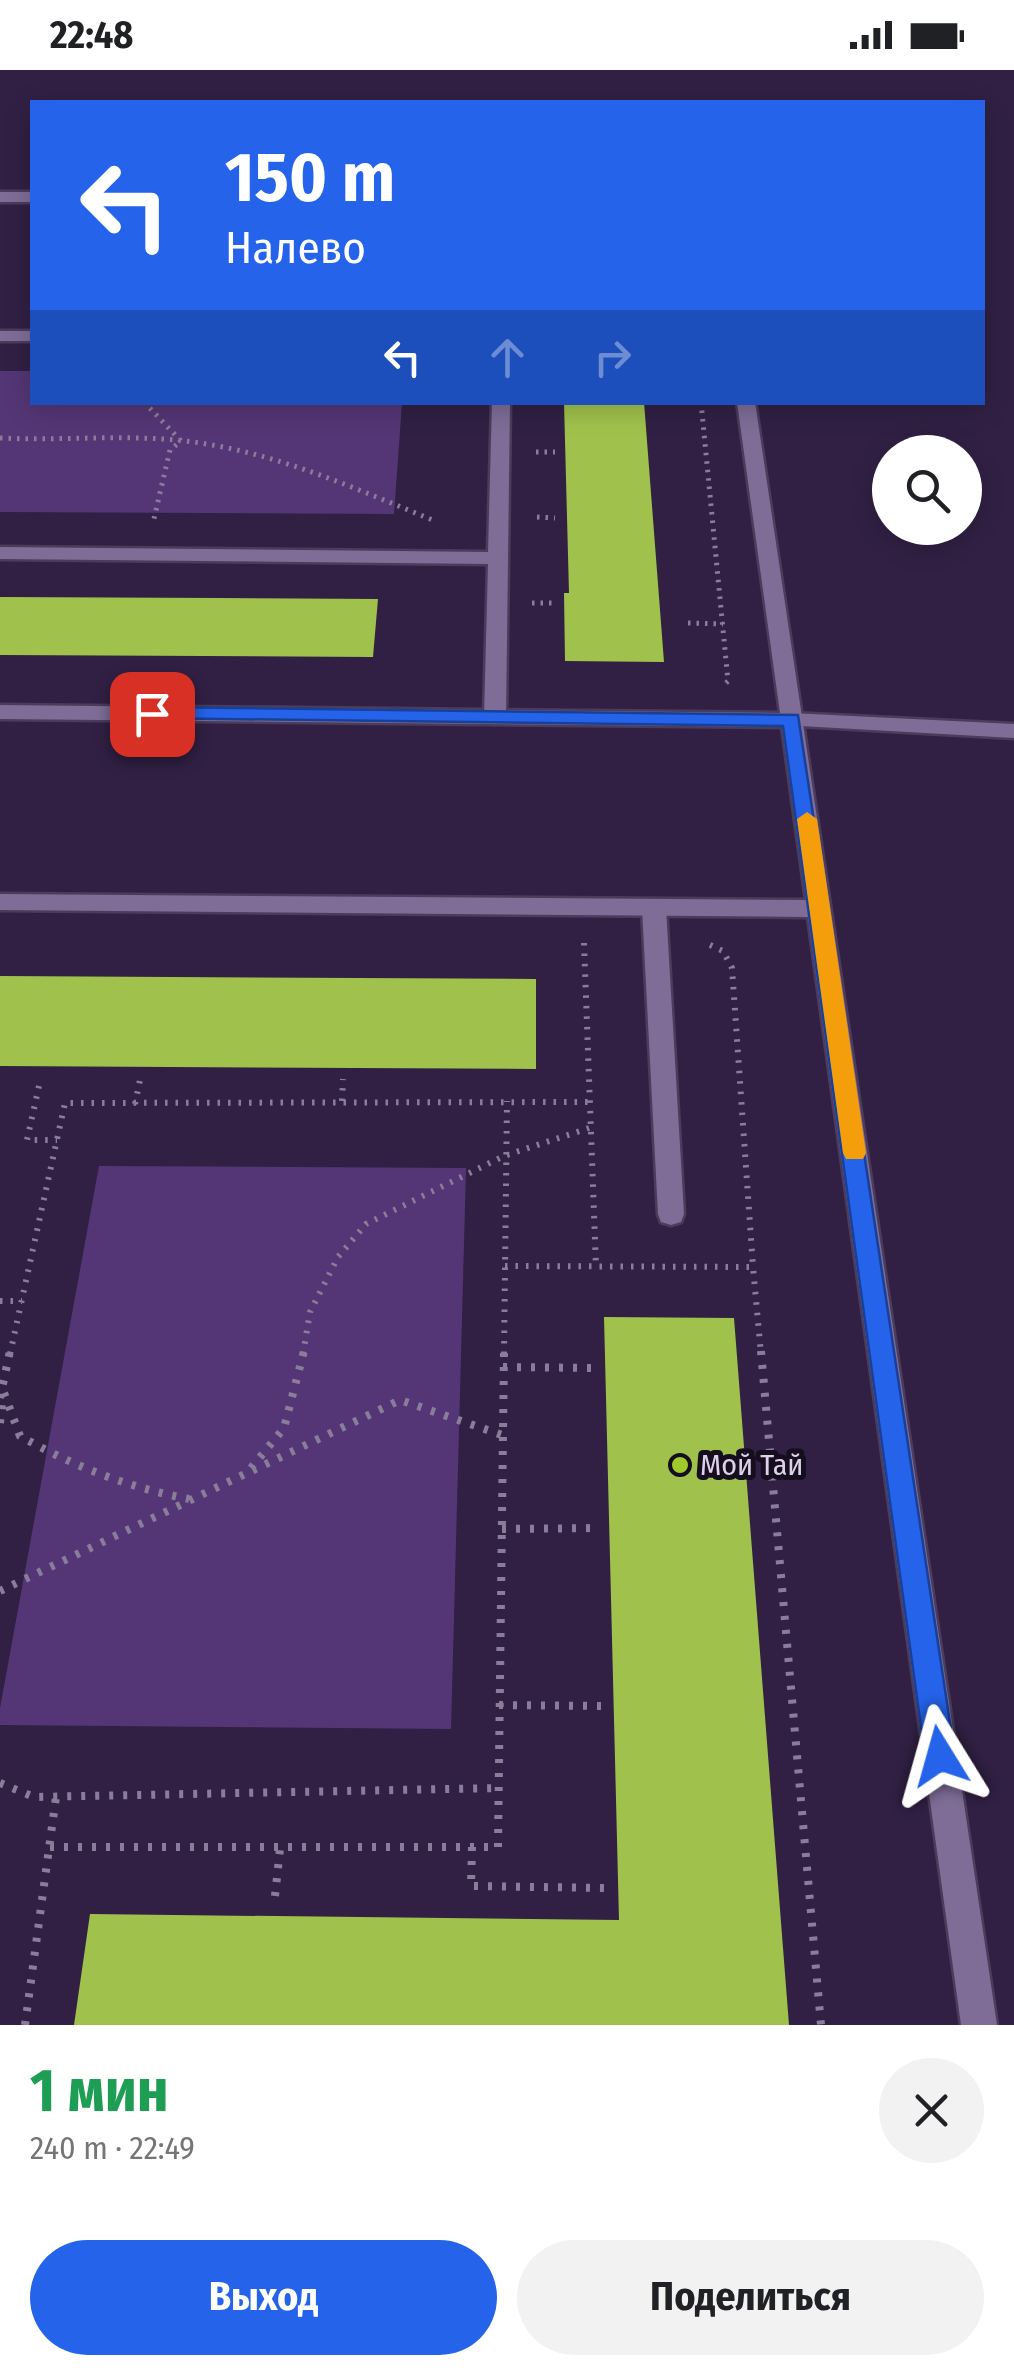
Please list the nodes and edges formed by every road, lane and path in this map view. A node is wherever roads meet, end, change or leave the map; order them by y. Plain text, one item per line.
1 (0, 197) edge
2 (30, 197) edge
3 (0, 336) edge
4 (30, 336) edge
5 (147, 405) edge
6 (501, 405) edge
7 (701, 405) edge
8 (746, 405) edge
9 (0, 438) edge
10 (182, 441) junction
11 (530, 452) dead end
12 (555, 452) dead end
13 (530, 517) dead end
14 (555, 518) dead end
15 (436, 522) dead end
16 (0, 553) edge
17 (145, 554) junction
18 (498, 558) junction
19 (529, 603) dead end
20 (556, 603) dead end
21 (688, 623) dead end
22 (723, 624) junction
23 (717, 693) dead end
24 (0, 712) edge
25 (495, 717) junction
26 (792, 720) junction
27 (1014, 731) edge
28 (0, 902) edge
29 (654, 908) junction
30 (820, 910) junction
31 (655, 941) junction
32 (141, 1075) dead end
33 (343, 1079) dead end
34 (39, 1086) dead end
35 (342, 1101) junction
36 (507, 1102) junction
37 (588, 1102) junction
38 (135, 1104) junction
39 (589, 1128) junction
40 (57, 1140) junction
41 (504, 1156) junction
42 (671, 1214) dead end
43 (505, 1266) junction
44 (596, 1266) junction
45 (753, 1267) junction
46 (0, 1301) edge
47 (22, 1302) junction
48 (503, 1367) junction
49 (593, 1368) dead end
50 (2, 1395) edge
51 (0, 1423) edge
52 (502, 1435) junction
53 (247, 1473) junction
54 (192, 1499) junction
55 (598, 1528) dead end
56 (502, 1530) junction
57 (0, 1591) edge
58 (499, 1704) junction
59 (602, 1706) dead end
60 (0, 1783) edge
61 (499, 1788) junction
62 (56, 1797) junction
63 (50, 1847) junction
64 (472, 1847) junction
65 (280, 1850) junction
66 (605, 1888) dead end
67 (275, 1896) dead end
68 (26, 2025) edge
69 (820, 2025) edge
70 (979, 2025) edge

1 - 2 street
3 - 4 street
5 - 10 path
6 - 18 street
7 - 22 path
8 - 26 street
9 - 10 path
10 - 15 path
10 - 17 path
11 - 12 path
13 - 14 path
16 - 17 street
17 - 18 street
18 - 25 street
19 - 20 path
21 - 22 path
22 - 23 path
24 - 25 street
25 - 26 street
26 - 27 street
26 - 30 street
28 - 29 street
29 - 30 street
29 - 31 street
30 - 70 street
31 - 37 path
31 - 42 street
31 - 45 path
32 - 38 path
33 - 35 path
34 - 40 path
35 - 36 path
35 - 38 path
36 - 37 path
36 - 41 path
37 - 39 path
38 - 40 path
39 - 41 path
39 - 44 path
40 - 47 path
41 - 43 path
41 - 53 path
43 - 44 path
43 - 48 path
44 - 45 path
45 - 69 path
46 - 47 path
47 - 50 path
48 - 49 path
48 - 52 path
50 - 51 path
50 - 54 path
52 - 53 path
52 - 56 path
53 - 54 path
54 - 57 path
55 - 56 path
56 - 58 path
58 - 59 path
58 - 61 path
60 - 62 path
61 - 62 path
61 - 64 path
62 - 63 path
63 - 65 path
63 - 68 path
64 - 65 path
64 - 66 path
65 - 67 path

